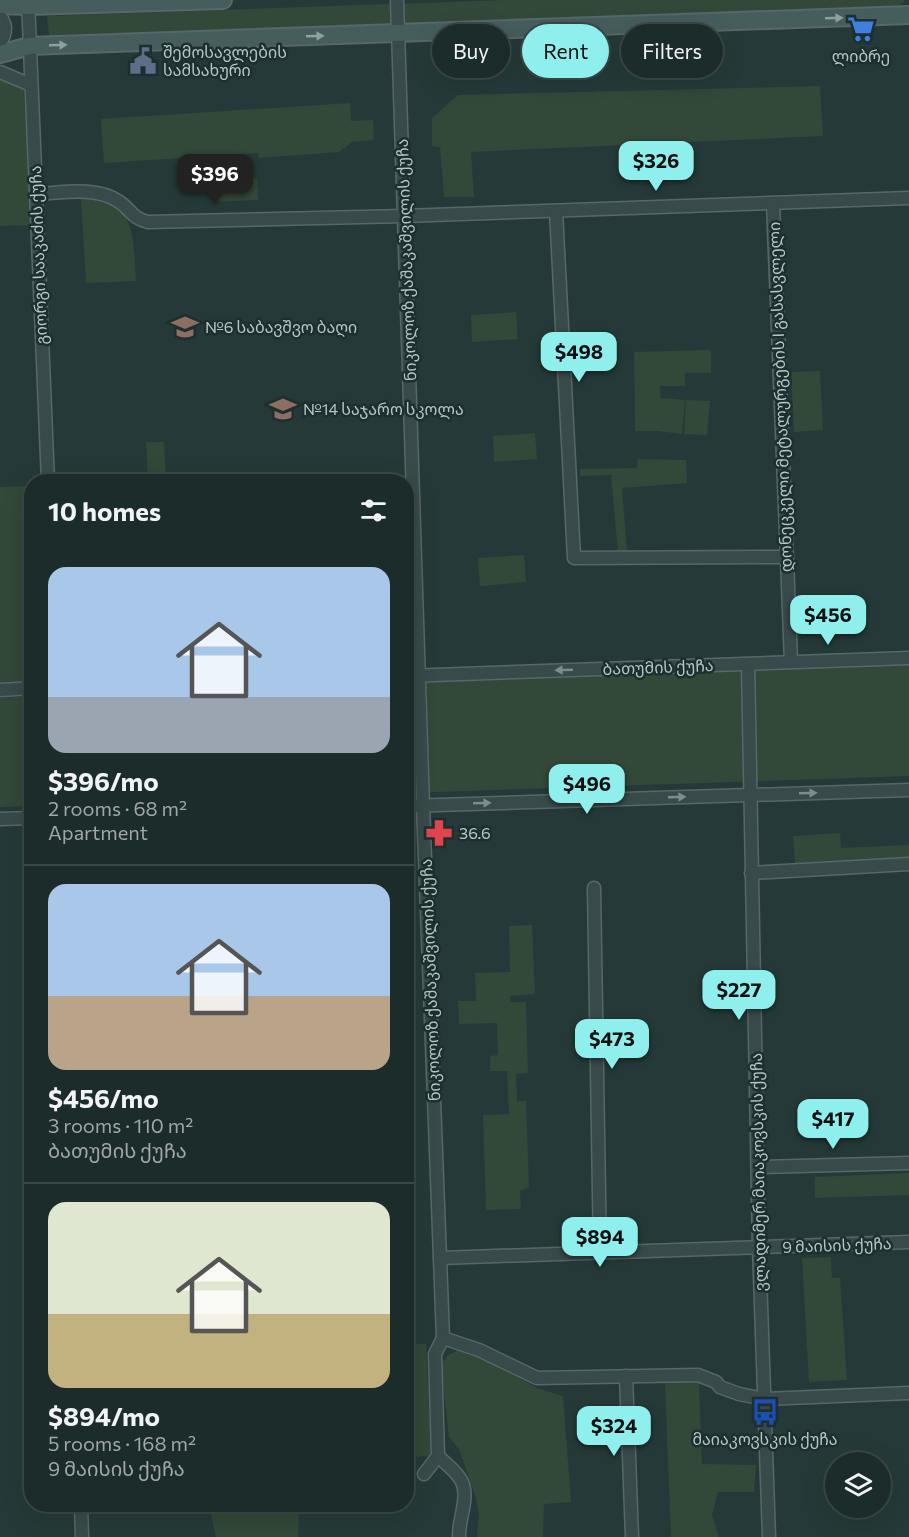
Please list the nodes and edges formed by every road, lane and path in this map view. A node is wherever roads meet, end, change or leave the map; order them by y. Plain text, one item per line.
1 (223, 0) edge
2 (397, 0) edge
3 (28, 3) edge
4 (0, 5) edge
5 (909, 15) edge
6 (0, 16) edge
7 (398, 33) junction
8 (0, 43) edge
9 (29, 46) junction
10 (0, 54) edge
11 (0, 72) edge
12 (31, 85) junction
13 (36, 194) junction
14 (909, 198) edge
15 (773, 203) junction
16 (556, 211) junction
17 (405, 216) junction
18 (48, 474) edge
19 (413, 474) edge
20 (414, 491) edge
21 (786, 557) junction
22 (909, 658) edge
23 (790, 662) junction
24 (748, 664) junction
25 (414, 675) edge
26 (420, 675) junction
27 (24, 688) edge
28 (0, 690) edge
29 (909, 790) edge
30 (750, 795) junction
31 (414, 806) edge
32 (423, 806) junction
33 (24, 818) edge
34 (0, 819) edge
35 (909, 864) edge
36 (751, 873) junction
37 (594, 888) dead end
38 (909, 1163) edge
39 (758, 1167) junction
40 (909, 1242) edge
41 (759, 1247) junction
42 (600, 1253) junction
43 (440, 1258) junction
44 (443, 1338) junction
45 (626, 1377) junction
46 (909, 1394) edge
47 (765, 1399) junction
48 (438, 1456) junction
49 (424, 1474) dead end
50 (81, 1512) edge
51 (82, 1537) edge
52 (459, 1537) edge
53 (632, 1537) edge
54 (769, 1537) edge

1 - 3 street
2 - 7 street, ნიკოლოზ ქაშაკაშვილის ქუჩა
3 - 4 street
3 - 9 street, გიორგი სააკაძის ქუჩა
7 -> 5 street
6 - 8 street
9 -> 7 street
7 - 17 street, ნიკოლოზ ქაშაკაშვილის ქუჩა
9 - 10 street
9 - 12 street, გიორგი სააკაძის ქუჩა
11 - 12 street
12 - 13 street, გიორგი სააკაძის ქუჩა
13 - 17 street
13 - 18 street, გიორგი სააკაძის ქუჩა
14 - 15 street
15 - 16 street
15 - 21 street, დონეცკელი მეტალურგების I გასასვლელი
16 - 17 street
16 - 21 street
17 - 19 street, ნიკოლოზ ქაშაკაშვილის ქუჩა
20 - 26 street, ნიკოლოზ ქაშაკაშვილის ქუჩა
21 - 23 street, დონეცკელი მეტალურგების I გასასვლელი
22 - 23 street, ბათუმის ქუჩა
23 - 24 street, ბათუმის ქუჩა
24 -> 26 street, ბათუმის ქუჩა
24 - 30 street, ვლადიმერ მაიაკოვსკის ქუჩა
25 - 26 street, ბათუმის ქუჩა
26 - 32 street, ნიკოლოზ ქაშაკაშვილის ქუჩა
27 - 28 street
30 -> 29 street
32 -> 30 street
30 - 36 street, ვლადიმერ მაიაკოვსკის ქუჩა
31 - 32 street
32 - 43 street, ნიკოლოზ ქაშაკაშვილის ქუჩა
33 - 34 street
35 - 36 street
36 - 39 street, ვლადიმერ მაიაკოვსკის ქუჩა
37 - 42 street
38 - 39 street
39 - 41 street, ვლადიმერ მაიაკოვსკის ქუჩა
40 - 41 street, 9 მაისის ქუჩა
41 - 42 street, 9 მაისის ქუჩა
41 - 47 street, ვლადიმერ მაიაკოვსკის ქუჩა
42 - 43 street, 9 მაისის ქუჩა
43 - 44 street, ნიკოლოზ ქაშაკაშვილის ქუჩა
44 - 45 street
44 - 48 street, ნიკოლოზ ქაშაკაშვილის ქუჩა
45 - 47 street
45 - 53 street
46 - 47 street
47 - 54 street, ვლადიმერ მაიაკოვსკის ქუჩა
48 - 49 street
48 - 52 street
50 - 51 street

